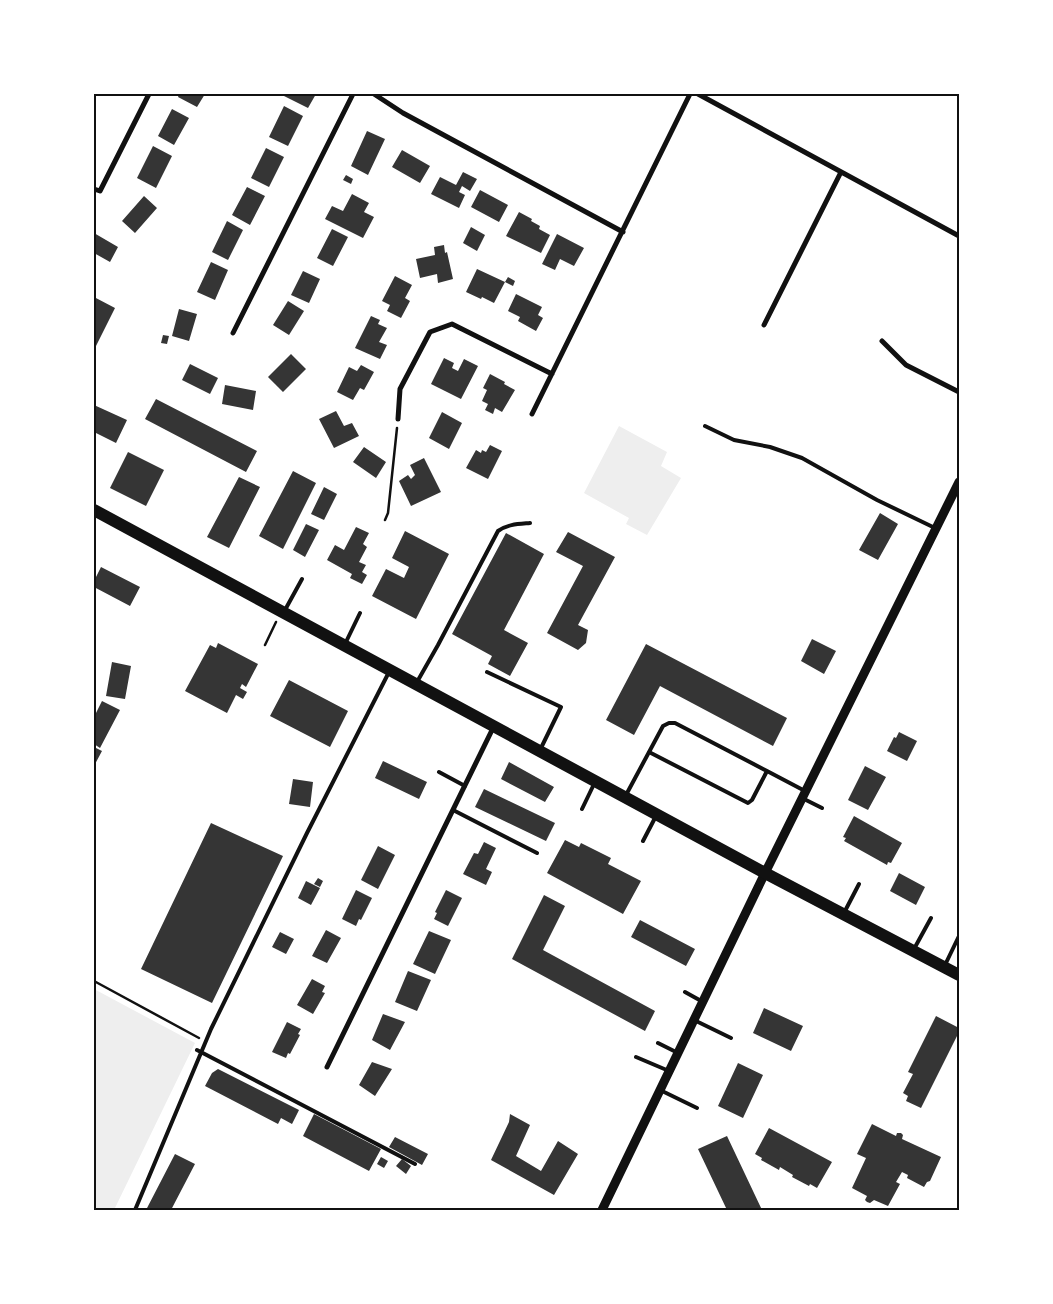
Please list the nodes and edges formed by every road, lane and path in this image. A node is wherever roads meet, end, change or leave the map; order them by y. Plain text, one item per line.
1 (149, 94) edge
2 (353, 94) edge
3 (374, 94) edge
4 (690, 94) edge
5 (698, 94) edge
6 (842, 172) junction
7 (94, 189) edge
8 (622, 232) junction
9 (959, 236) edge
10 (764, 325) dead end
11 (233, 333) dead end
12 (882, 341) dead end
13 (552, 374) junction
14 (959, 392) edge
15 (532, 414) dead end
16 (398, 419) joint
17 (706, 426) dead end
18 (959, 482) edge
19 (94, 510) edge
20 (385, 520) dead end
21 (530, 523) dead end
22 (936, 529) junction
23 (302, 579) dead end
24 (360, 613) dead end
25 (280, 618) junction
26 (265, 645) dead end
27 (344, 646) junction
28 (390, 670) junction
29 (487, 672) dead end
30 (416, 684) junction
31 (494, 725) junction
32 (540, 750) junction
33 (649, 752) junction
34 (767, 771) junction
35 (439, 772) dead end
36 (596, 780) junction
37 (465, 786) junction
38 (804, 795) junction
39 (625, 796) junction
40 (822, 808) dead end
41 (582, 809) dead end
42 (453, 810) junction
43 (658, 814) junction
44 (643, 841) dead end
45 (536, 853) dead end
46 (765, 873) junction
47 (859, 884) dead end
48 (843, 914) junction
49 (931, 918) dead end
50 (959, 936) edge
51 (912, 951) junction
52 (944, 967) junction
53 (959, 975) edge
54 (94, 981) edge
55 (685, 992) dead end
56 (703, 1002) junction
57 (694, 1020) junction
58 (731, 1038) dead end
59 (658, 1043) dead end
60 (199, 1051) junction
61 (678, 1053) junction
62 (636, 1057) dead end
63 (327, 1066) dead end
64 (669, 1071) junction
65 (660, 1090) junction
66 (697, 1108) dead end
67 (415, 1164) dead end
68 (136, 1210) edge
69 (602, 1210) edge

1 - 7 street
2 - 11 street
3 - 8 street
4 - 8 street
5 - 6 street
6 - 9 street
6 - 10 street
8 - 13 street
12 - 14 street
13 - 15 street
13 - 16 street
16 - 20 path
17 - 22 lane
18 - 22 street
19 - 25 main road
21 - 30 lane
22 - 38 street
23 - 25 lane
24 - 27 lane
25 - 26 path
25 - 27 main road
27 - 28 main road
28 - 30 main road
28 - 60 lane
29 - 32 lane
30 - 31 main road
31 - 32 main road
31 - 37 street
32 - 36 main road
33 - 34 lane
33 - 34 lane
33 - 39 lane
34 - 38 lane
35 - 37 lane
36 - 39 main road
36 - 41 lane
37 - 42 street
38 - 40 lane
38 - 46 street
39 - 43 main road
42 - 45 lane
42 - 63 street
43 - 44 lane
43 - 46 main road
46 - 48 main road
46 - 56 street
47 - 48 lane
48 - 51 main road
49 - 51 lane
50 - 52 lane
51 - 52 main road
52 - 53 main road
54 - 60 path
55 - 56 lane
56 - 57 street
57 - 58 lane
57 - 61 street
59 - 61 lane
60 - 67 lane
60 - 68 lane
61 - 64 street
62 - 64 lane
64 - 65 street
65 - 66 lane
65 - 69 street

